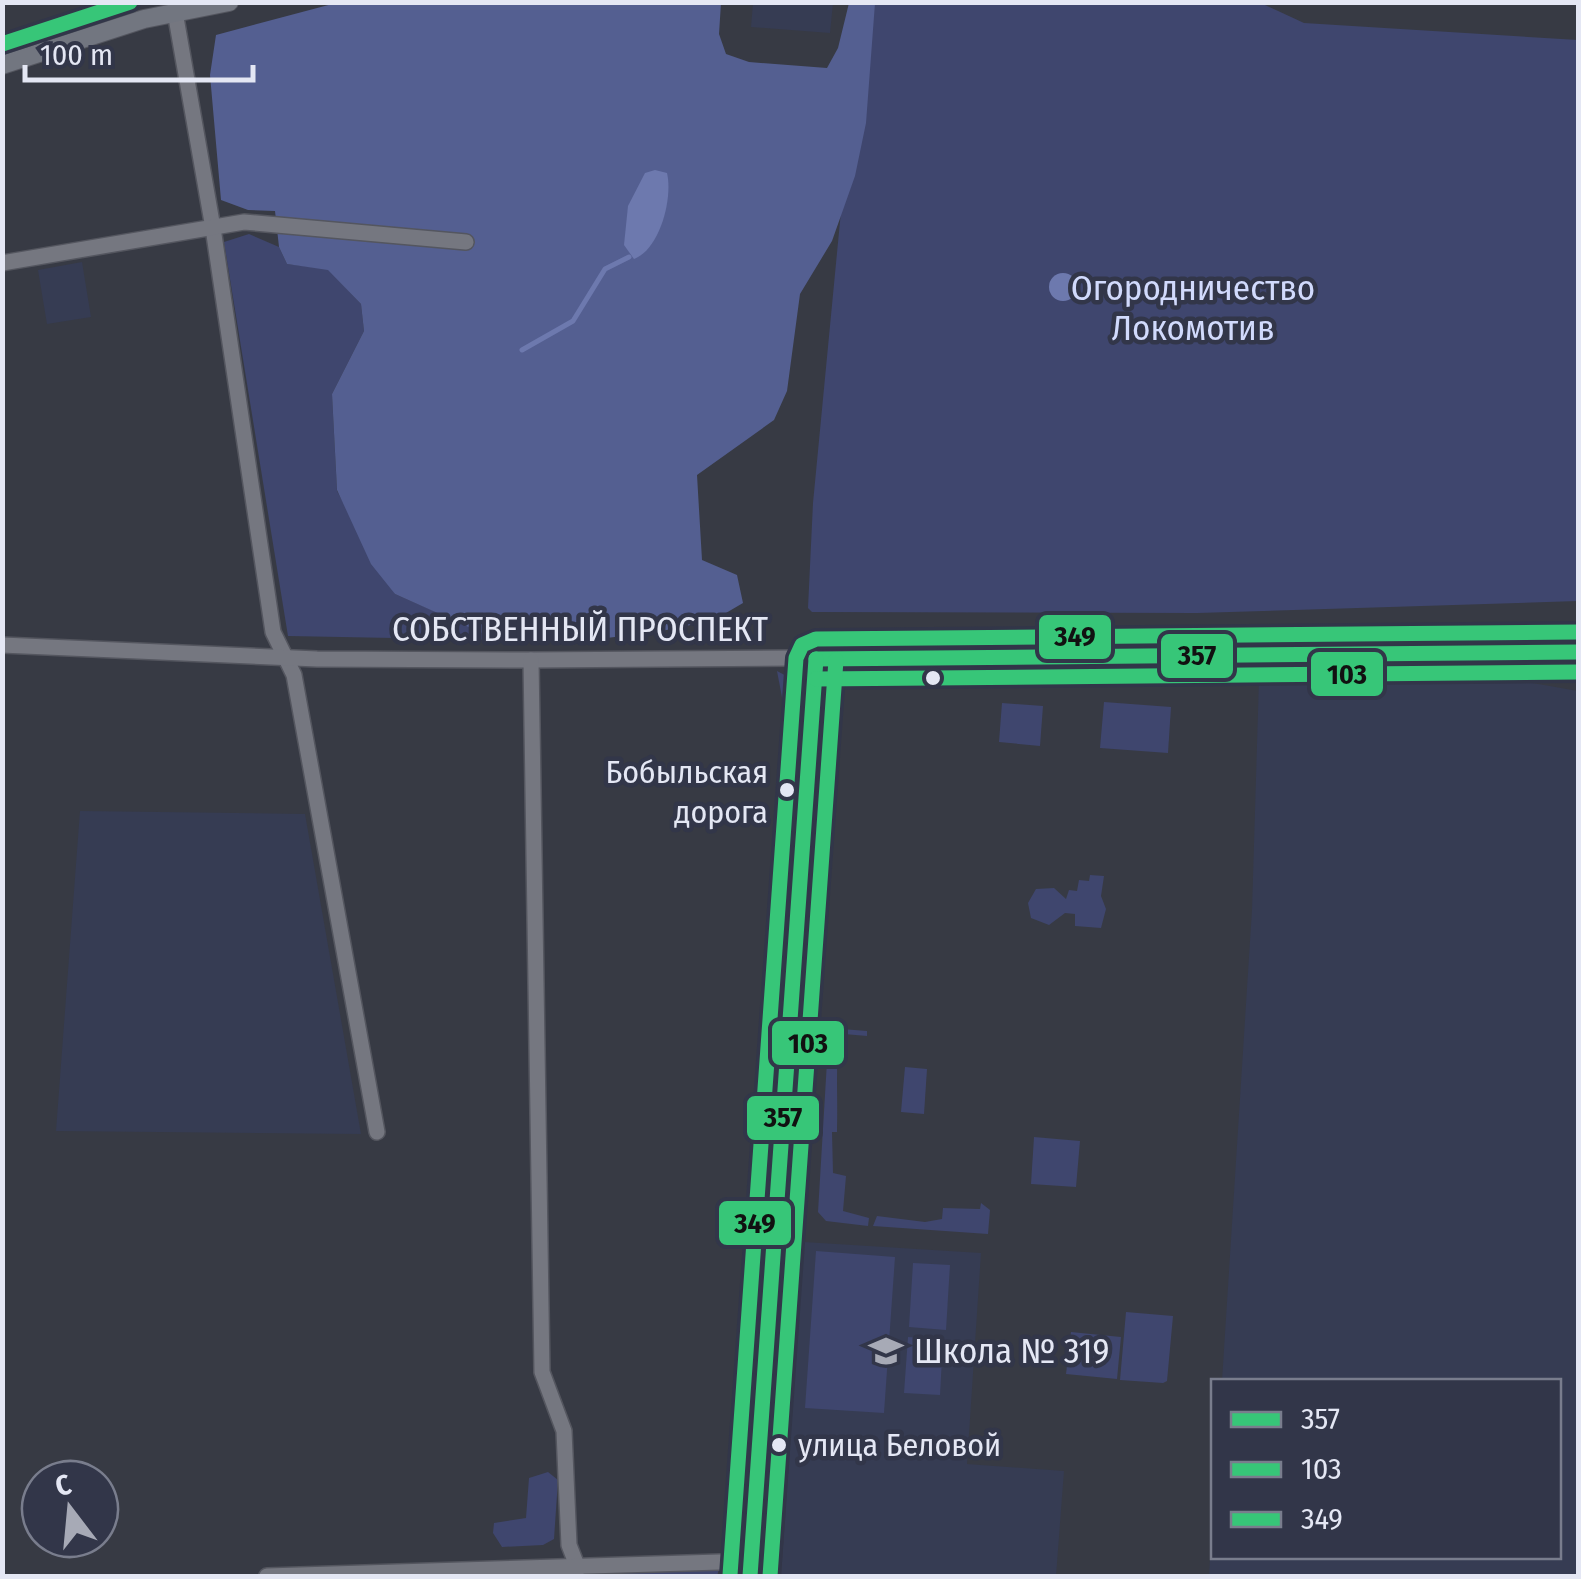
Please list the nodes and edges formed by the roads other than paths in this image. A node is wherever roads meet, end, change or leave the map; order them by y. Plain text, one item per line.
1 (229, 2) edge
2 (175, 12) junction
3 (2, 65) edge
4 (212, 228) junction
5 (466, 242) dead end
6 (2, 263) edge
7 (2, 645) edge
8 (1578, 652) edge
9 (284, 658) junction
10 (816, 659) junction
11 (531, 660) junction
12 (377, 1132) dead end
13 (751, 1569) edge
14 (576, 1570) edge
15 (266, 1576) edge

1 - 2 main road
2 - 3 main road
2 - 4 street
4 - 5 street
4 - 6 street
4 - 9 street
7 - 9 street, СОБСТВЕННЫЙ ПРОСПЕКТ
8 - 10 street, СОБСТВЕННЫЙ ПРОСПЕКТ
9 - 11 street, СОБСТВЕННЫЙ ПРОСПЕКТ
9 - 12 street
10 - 11 street, СОБСТВЕННЫЙ ПРОСПЕКТ
10 - 13 street
11 - 14 street
13 - 14 street
14 - 15 street

